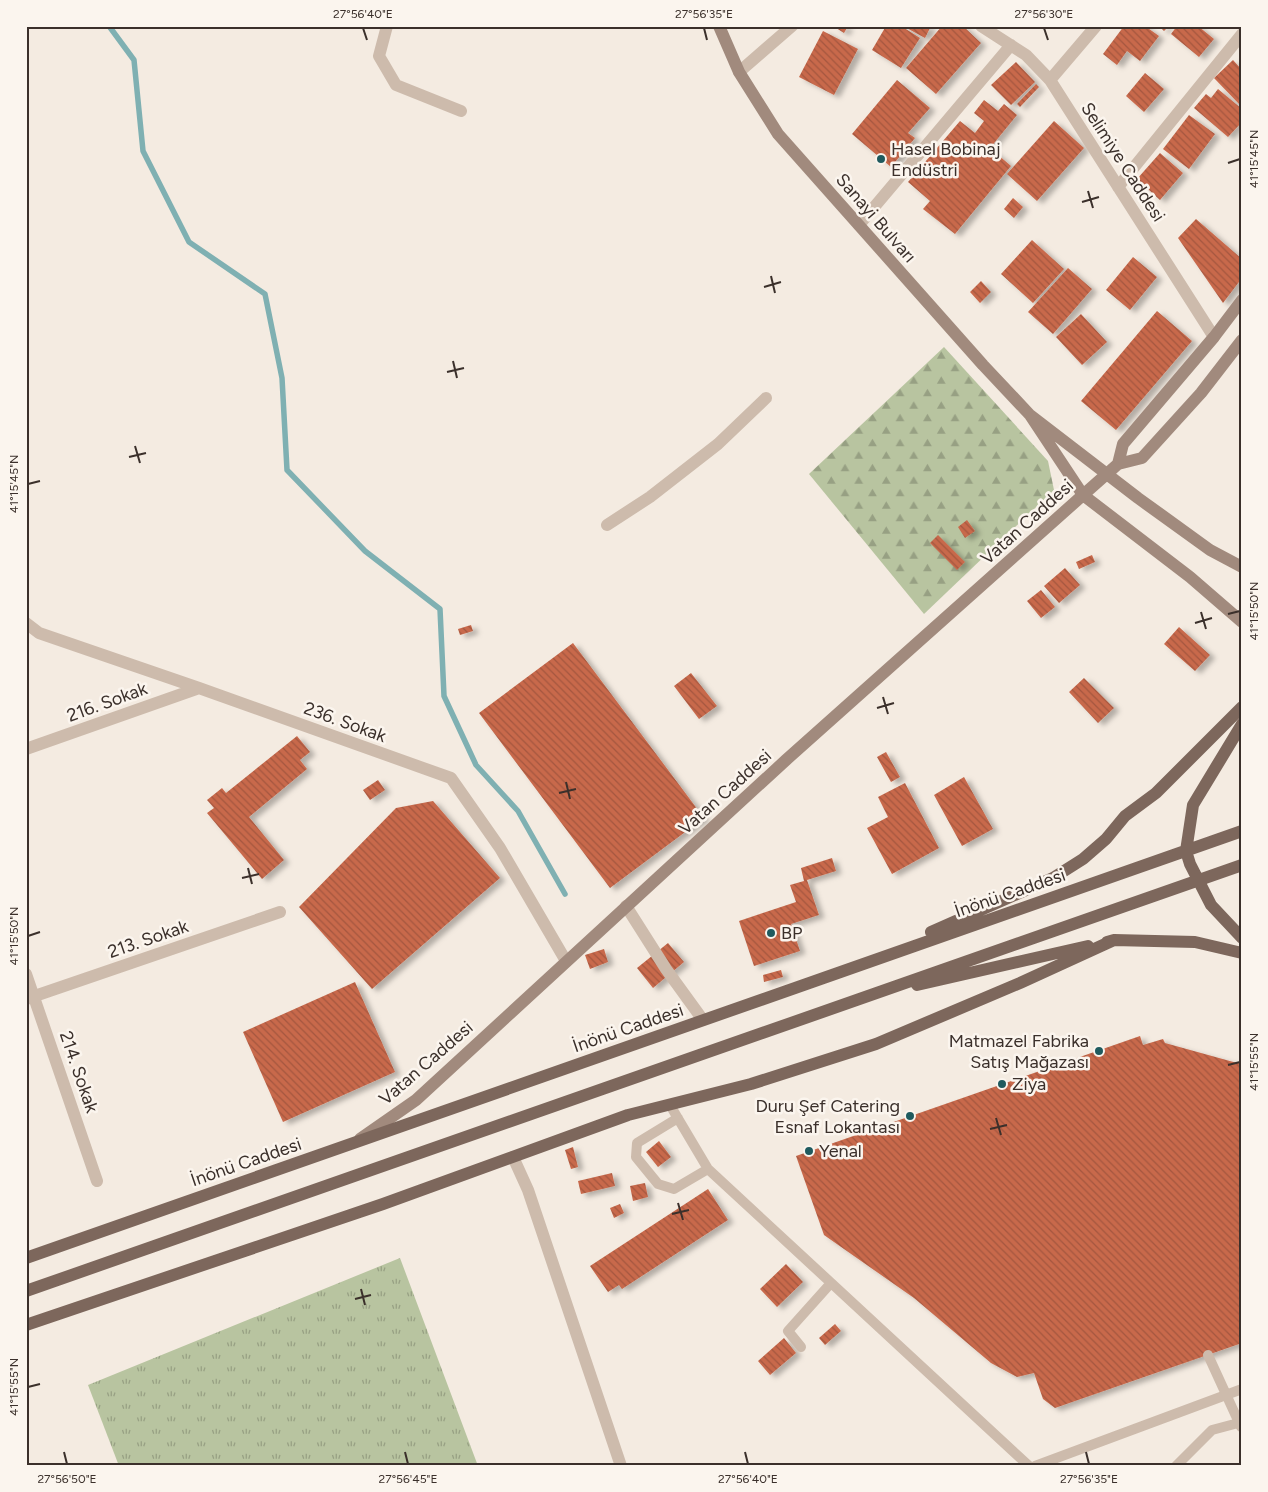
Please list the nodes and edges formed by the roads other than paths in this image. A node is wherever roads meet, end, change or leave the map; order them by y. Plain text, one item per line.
1 (387, 26) edge
2 (719, 26) edge
3 (792, 26) edge
4 (981, 26) edge
5 (1096, 26) edge
6 (1242, 34) edge
7 (1011, 45) junction
8 (739, 72) junction
9 (1050, 80) junction
10 (461, 111) dead end
11 (1118, 187) junction
12 (859, 225) junction
13 (1242, 300) edge
14 (1214, 337) junction
15 (1242, 340) edge
16 (766, 398) dead end
17 (1030, 416) junction
18 (1118, 464) junction
19 (1108, 474) junction
20 (1083, 495) junction
21 (607, 525) dead end
22 (1242, 568) edge
23 (26, 622) edge
24 (1242, 622) edge
25 (199, 688) junction
26 (1242, 707) edge
27 (1242, 724) edge
28 (26, 749) edge
29 (1242, 831) edge
30 (1186, 850) junction
31 (1242, 865) edge
32 (1198, 880) junction
33 (626, 906) junction
34 (280, 912) dead end
35 (1242, 938) edge
36 (1114, 940) junction
37 (1242, 953) edge
38 (566, 961) junction
39 (844, 970) junction
40 (26, 974) edge
41 (30, 998) edge
42 (854, 1000) junction
43 (703, 1020) junction
44 (670, 1105) junction
45 (678, 1118) junction
46 (355, 1142) junction
47 (513, 1157) junction
48 (708, 1168) junction
49 (98, 1181) dead end
50 (26, 1258) edge
51 (832, 1283) junction
52 (26, 1291) edge
53 (26, 1325) edge
54 (802, 1347) dead end
55 (1208, 1355) dead end
56 (1242, 1389) edge
57 (1226, 1395) junction
58 (1241, 1424) edge
59 (621, 1466) edge
60 (1029, 1466) edge
61 (1036, 1466) edge
62 (1176, 1466) edge

1 - 10 street
2 - 8 main road, Sanayi Bulvarı
3 - 8 street
4 - 7 street, Selimiye Caddesi
5 - 9 street
6 - 11 street
7 - 9 street, Selimiye Caddesi
7 - 12 street
8 - 12 main road, Sanayi Bulvarı
9 - 11 street, Selimiye Caddesi
11 - 14 street, Selimiye Caddesi
12 - 17 main road, Sanayi Bulvarı
13 - 14 main road, Vatan Caddesi
14 - 18 main road, Vatan Caddesi
15 - 18 main road
16 - 21 street
17 - 19 main road
17 - 20 main road
18 - 19 main road, Vatan Caddesi
19 - 20 main road, Vatan Caddesi
19 - 22 main road
20 - 24 main road
20 - 33 main road, Vatan Caddesi
23 - 25 street, 236. Sokak
25 - 28 street, 216. Sokak
25 - 38 street, 236. Sokak
26 - 39 main road
27 - 30 main road
29 - 30 main road, İnönü Caddesi
30 - 32 main road
30 - 39 main road, İnönü Caddesi
31 - 32 main road
32 - 35 main road
32 - 42 main road
33 - 38 main road, Vatan Caddesi
33 - 43 street
34 - 41 street, 213. Sokak
36 - 37 main road
36 - 42 main road
36 - 44 main road
38 - 46 main road, Vatan Caddesi
39 - 43 main road, İnönü Caddesi
40 - 41 street, 214. Sokak
41 - 49 street, 214. Sokak
42 - 52 main road
43 - 46 main road, İnönü Caddesi
44 - 45 lane
44 - 47 main road
45 - 48 lane
45 - 48 lane
46 - 50 main road, İnönü Caddesi
47 - 53 main road
47 - 59 street
48 - 51 lane
51 - 54 lane
51 - 60 lane
55 - 57 lane
56 - 57 lane
57 - 58 lane
57 - 61 lane
58 - 62 lane

